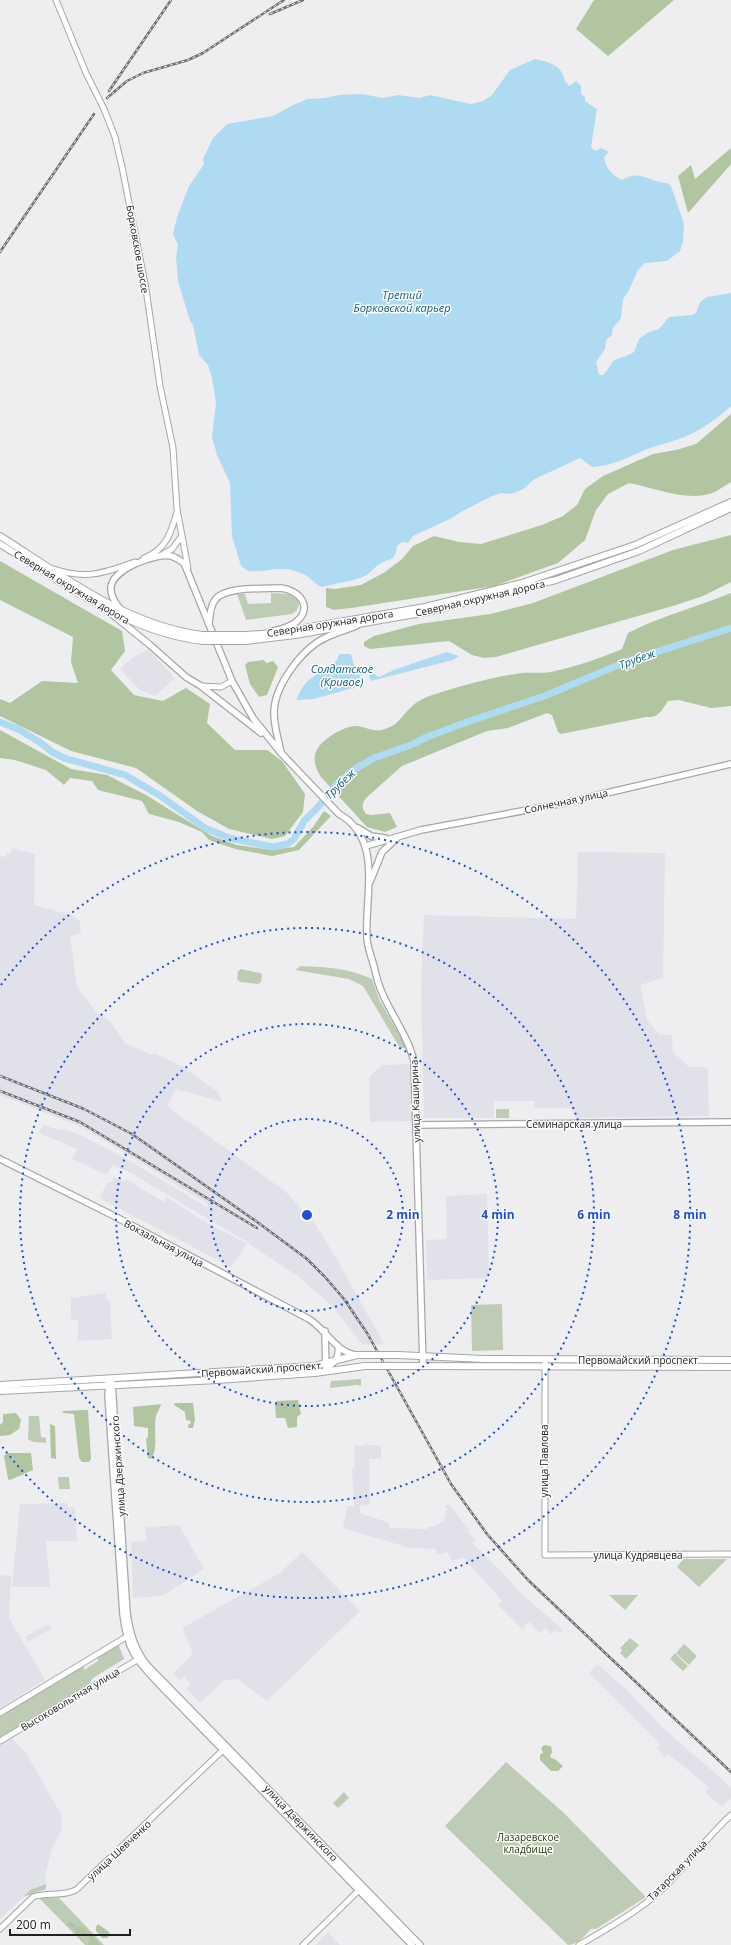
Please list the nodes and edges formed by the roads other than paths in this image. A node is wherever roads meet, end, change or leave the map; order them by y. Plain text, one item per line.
1 (56, 0) edge
2 (731, 502) edge
3 (731, 508) edge
4 (178, 509) junction
5 (0, 536) edge
6 (181, 537) junction
7 (0, 544) edge
8 (155, 558) junction
9 (48, 567) junction
10 (188, 568) junction
11 (106, 609) junction
12 (120, 610) junction
13 (209, 624) junction
14 (359, 625) junction
15 (265, 634) junction
16 (202, 638) junction
17 (246, 638) junction
18 (232, 681) junction
19 (201, 686) junction
20 (266, 736) junction
21 (281, 753) junction
22 (731, 764) edge
23 (351, 820) junction
24 (400, 836) junction
25 (392, 838) junction
26 (366, 846) junction
27 (368, 888) junction
28 (731, 1122) edge
29 (416, 1125) junction
30 (0, 1159) edge
31 (325, 1331) junction
32 (326, 1344) junction
33 (337, 1344) junction
34 (357, 1355) junction
35 (423, 1357) junction
36 (336, 1360) junction
37 (545, 1360) junction
38 (731, 1360) edge
39 (423, 1366) junction
40 (326, 1367) junction
41 (546, 1367) junction
42 (731, 1367) edge
43 (110, 1382) junction
44 (0, 1385) edge
45 (0, 1391) edge
46 (731, 1554) edge
47 (545, 1555) joint
48 (128, 1635) junction
49 (139, 1658) junction
50 (0, 1713) edge
51 (0, 1741) edge
52 (225, 1748) junction
53 (731, 1815) edge
54 (361, 1888) junction
55 (0, 1929) edge
56 (303, 1945) edge
57 (412, 1945) edge
58 (420, 1945) edge
59 (579, 1945) edge

1 - 4 street, Борковское шоссе
2 - 15 main road, Северная оружная дорога
3 - 14 main road, Северная окружная дорога
4 - 6 street
4 - 9 street
5 - 9 main road, Северная окружная дорога
6 - 8 street
6 - 10 street
7 - 11 main road, Северная окружная дорога
8 - 10 main road
8 - 12 main road
9 - 12 main road, Северная окружная дорога
10 - 13 main road
11 - 16 main road, Северная окружная дорога
11 - 19 main road
12 - 16 main road, Северная окружная дорога
13 - 15 main road
13 - 18 main road
14 - 17 main road, Северная окружная дорога
14 - 21 main road
15 - 17 main road, Северная оружная дорога
16 - 17 main road, Северная окружная дорога, bridge
18 - 19 street
18 - 20 main road
19 - 20 main road
20 - 21 main road
21 - 23 main road
22 - 24 main road, Солнечная улица
23 - 25 main road
23 - 26 main road
24 - 25 main road, Солнечная улица
24 - 27 main road, Солнечная улица
25 - 26 main road, Солнечная улица
26 - 27 main road, улица Каширина
27 - 29 main road, улица Каширина
28 - 29 main road, Семинарская улица
29 - 35 main road, улица Каширина
30 - 31 main road, Вокзальная улица
31 - 32 main road
31 - 33 main road, Вокзальная улица
32 - 33 main road
32 - 40 main road
33 - 34 main road, Вокзальная улица
33 - 36 main road
34 - 35 main road, Первомайский проспект, bridge
34 - 36 main road, Первомайский проспект
35 - 37 main road, Первомайский проспект
35 - 39 main road, улица Каширина
36 - 40 main road, Первомайский проспект
37 - 38 main road, Первомайский проспект
37 - 41 street
39 - 40 main road, Первомайский проспект, bridge
39 - 41 main road, Первомайский проспект
40 - 43 main road, Первомайский проспект
41 - 42 main road, Первомайский проспект
41 - 47 street, улица Павлова
43 - 44 main road, Первомайский проспект
43 - 45 main road, Первомайский проспект
43 - 48 main road, улица Дзержинского
46 - 47 street, улица Кудрявцева
48 - 49 main road, улица Дзержинского
48 - 50 street
49 - 51 street, Высоковольтная улица
49 - 52 main road, улица Дзержинского
52 - 54 main road, улица Дзержинского
52 - 55 street, улица Шевченко
53 - 59 street, Татарская улица
54 - 56 street
54 - 57 main road, улица Дзержинского
54 - 58 main road, улица Дзержинского

